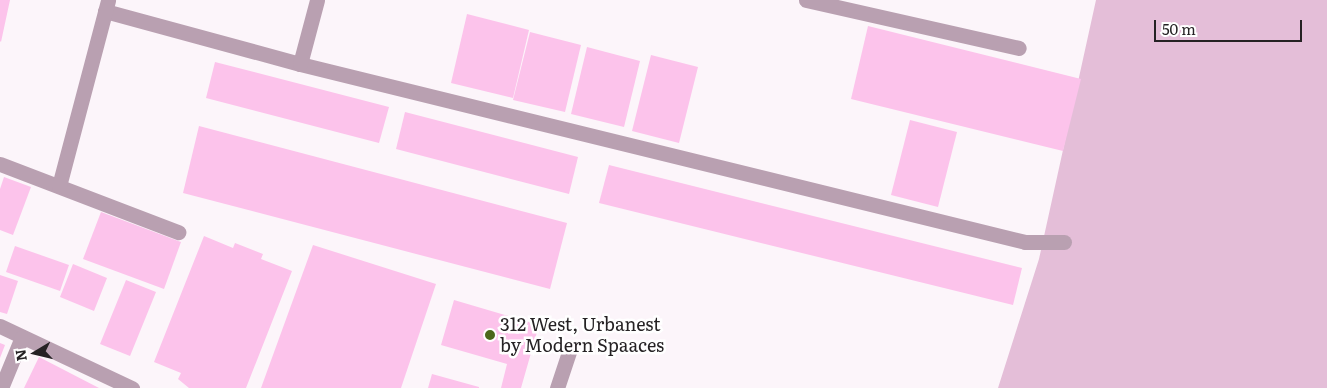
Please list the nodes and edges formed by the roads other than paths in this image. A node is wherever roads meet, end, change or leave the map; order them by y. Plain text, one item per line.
1 (316, 0) edge
2 (806, 0) edge
3 (107, 5) edge
4 (1019, 48) dead end
5 (300, 64) junction
6 (0, 164) edge
7 (59, 186) junction
8 (178, 232) dead end
9 (1064, 242) dead end
10 (0, 326) edge
11 (22, 337) junction
12 (570, 349) dead end
13 (1, 388) edge
14 (132, 388) edge
15 (557, 388) edge

1 - 5 street
2 - 4 street
3 - 5 street
3 - 7 street
5 - 9 street
6 - 7 street
7 - 8 street
10 - 11 street
11 - 13 street
11 - 14 street
12 - 15 street

